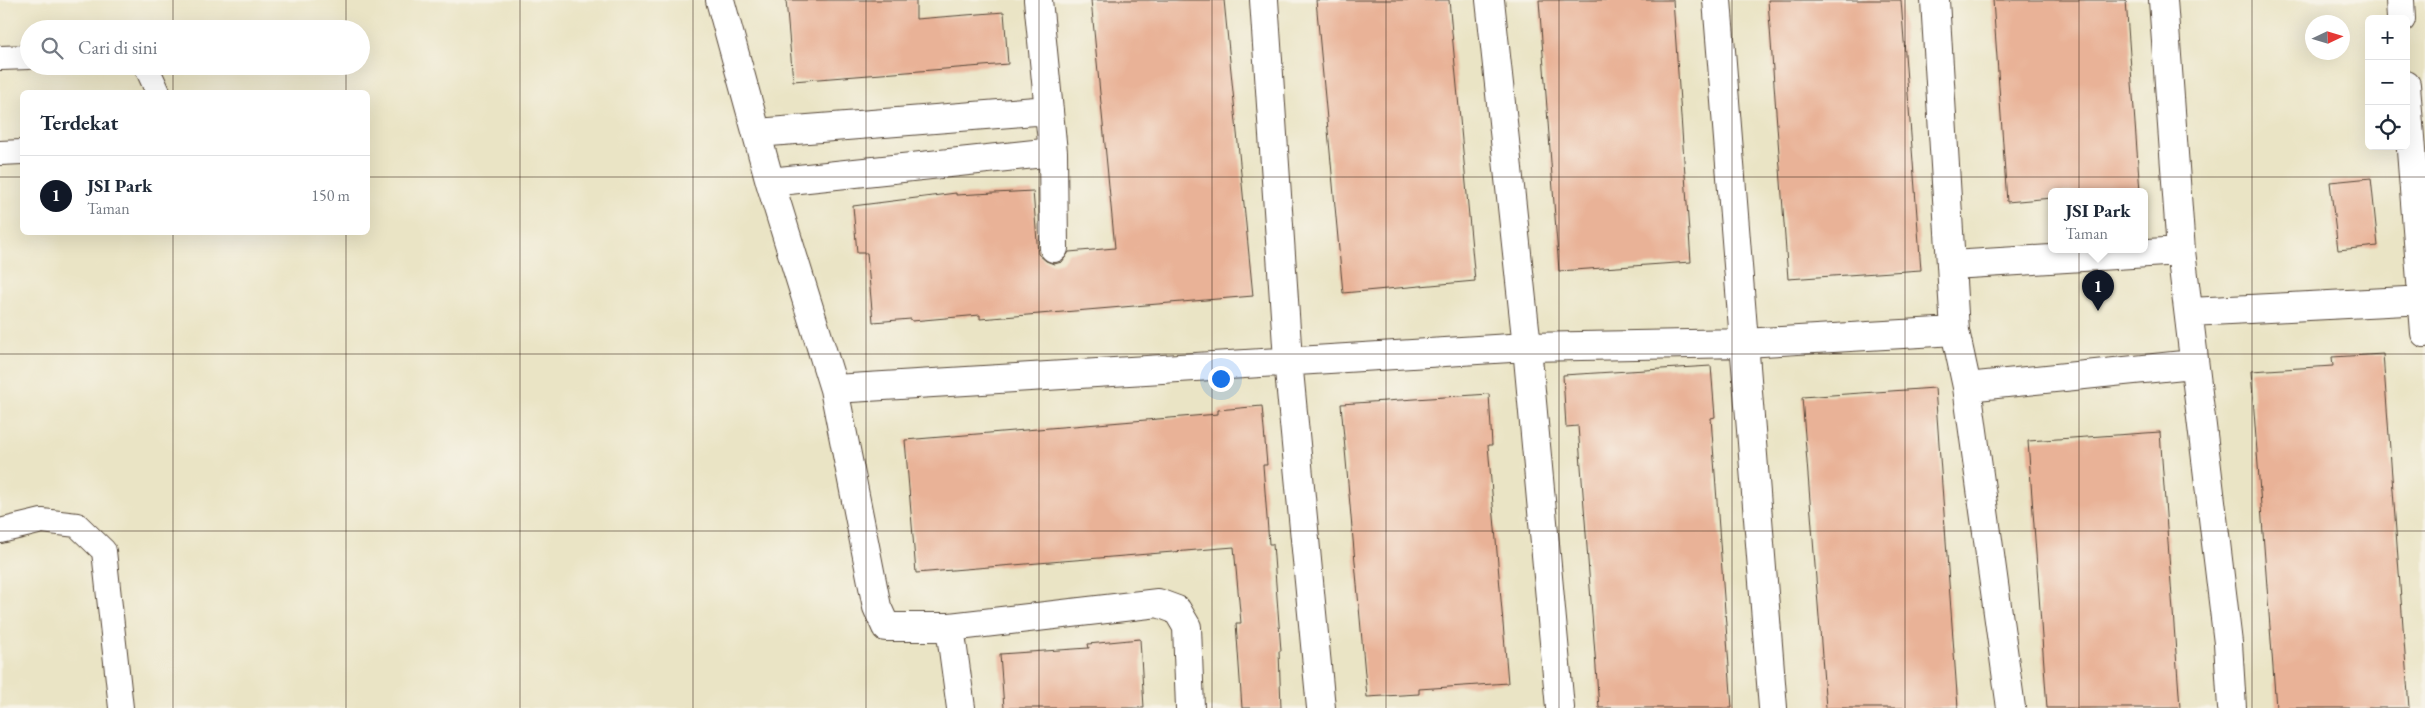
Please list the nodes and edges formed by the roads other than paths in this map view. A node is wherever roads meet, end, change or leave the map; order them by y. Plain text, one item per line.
1 (720, 0) edge
2 (1038, 0) edge
3 (1264, 0) edge
4 (1490, 0) edge
5 (1717, 0) edge
6 (1935, 0) edge
7 (2163, 0) edge
8 (2400, 0) edge
9 (2401, 15) edge
10 (20, 57) edge
11 (0, 58) edge
12 (150, 75) edge
13 (157, 90) edge
14 (2408, 105) edge
15 (1049, 110) junction
16 (758, 133) junction
17 (20, 152) edge
18 (1053, 152) junction
19 (0, 153) edge
20 (770, 182) junction
21 (1054, 248) dead end
22 (2182, 251) junction
23 (1952, 265) junction
24 (2423, 300) edge
25 (2190, 312) junction
26 (1955, 331) junction
27 (2425, 333) edge
28 (1744, 343) junction
29 (1527, 347) junction
30 (1288, 360) junction
31 (2193, 364) junction
32 (1967, 387) junction
33 (834, 389) junction
34 (0, 531) edge
35 (950, 627) junction
36 (121, 708) edge
37 (961, 708) edge
38 (1190, 708) edge
39 (1321, 708) edge
40 (1560, 708) edge
41 (1773, 708) edge
42 (2011, 708) edge
43 (2232, 708) edge

1 - 16 street
2 - 15 street
3 - 30 street
4 - 29 street
5 - 28 street
6 - 23 street
7 - 22 street
8 - 9 street
10 - 11 lane
12 - 13 lane
14 - 24 street
15 - 16 street
15 - 18 street
16 - 20 street
17 - 19 lane
18 - 20 street
18 - 21 street
20 - 33 street
22 - 23 street
22 - 25 street
23 - 26 street
24 - 25 street
24 - 27 street
25 - 31 street
26 - 28 street
26 - 32 street
28 - 29 street
28 - 41 street
29 - 30 street
29 - 40 street
30 - 33 street
30 - 39 street
31 - 32 street
31 - 43 street
32 - 42 street
33 - 35 street
34 - 36 lane
35 - 37 street
35 - 38 street

